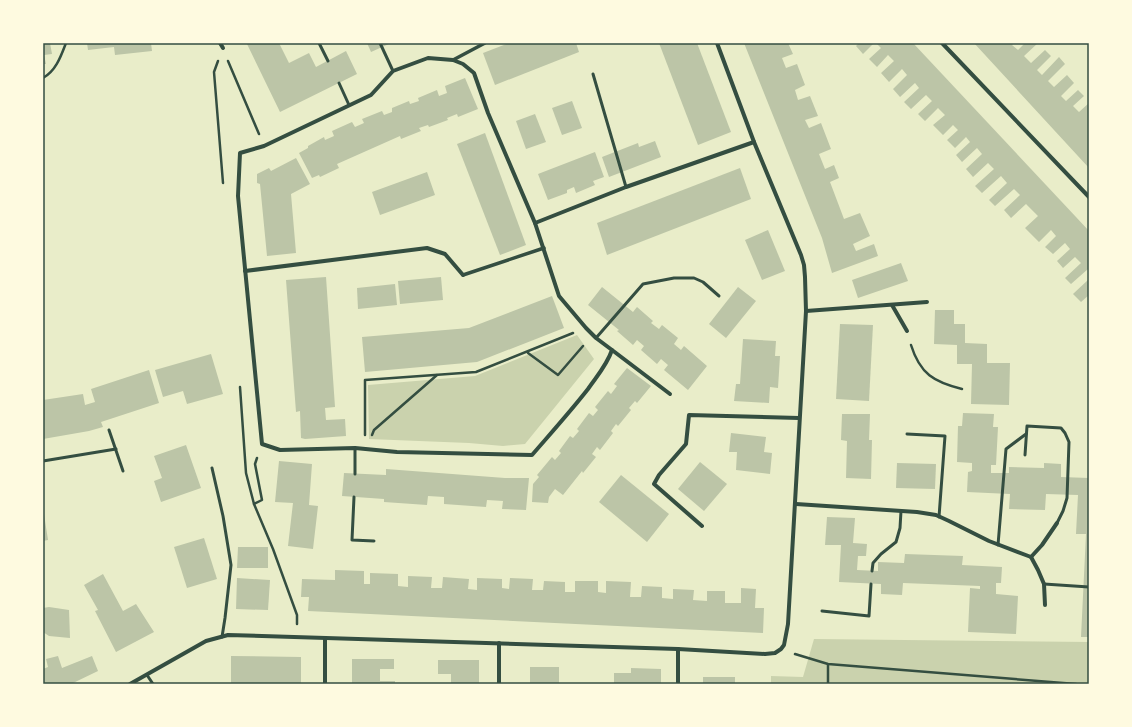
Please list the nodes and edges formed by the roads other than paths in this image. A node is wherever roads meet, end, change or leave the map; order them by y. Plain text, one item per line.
1 (220, 43) edge
2 (319, 43) edge
3 (380, 43) edge
4 (485, 43) edge
5 (716, 43) edge
6 (942, 43) edge
7 (223, 48) road end
8 (453, 60) junction
9 (328, 61) dead end
10 (394, 72) junction
11 (593, 74) dead end
12 (339, 83) dead end
13 (349, 105) junction
14 (754, 142) junction
15 (626, 187) junction
16 (1089, 197) edge
17 (535, 223) junction
18 (544, 248) junction
19 (245, 271) junction
20 (463, 275) joint
21 (719, 296) dead end
22 (927, 302) dead end
23 (892, 305) junction
24 (806, 311) junction
25 (907, 331) road end
26 (595, 336) junction
27 (612, 350) junction
28 (670, 394) dead end
29 (799, 418) junction
30 (109, 430) dead end
31 (907, 434) dead end
32 (1026, 434) junction
33 (355, 448) junction
34 (116, 450) junction
35 (1025, 455) dead end
36 (43, 461) edge
37 (212, 468) dead end
38 (123, 472) dead end
39 (355, 474) dead end
40 (354, 497) dead end
41 (796, 504) junction
42 (901, 511) junction
43 (939, 517) junction
44 (1057, 523) joint
45 (702, 526) dead end
46 (374, 541) dead end
47 (998, 545) junction
48 (1031, 557) junction
49 (872, 571) dead end
50 (871, 584) dead end
51 (1044, 584) junction
52 (1089, 587) edge
53 (1045, 605) dead end
54 (822, 611) dead end
55 (222, 637) junction
56 (325, 638) junction
57 (499, 643) junction
58 (678, 649) junction
59 (147, 675) junction
60 (130, 684) edge
61 (153, 684) edge
62 (325, 684) edge
63 (499, 684) edge
64 (678, 684) edge

1 - 7 street
2 - 9 lane
3 - 10 lane
4 - 8 street
5 - 14 street
6 - 16 street
8 - 10 street
8 - 17 street
10 - 13 street
11 - 15 lane
12 - 13 lane
13 - 19 street
14 - 15 street
14 - 24 street
15 - 17 street
17 - 18 street
18 - 20 street
18 - 26 street
19 - 20 street
19 - 33 street
21 - 26 lane
22 - 23 street
23 - 24 street
23 - 25 street
24 - 29 street
26 - 27 street
27 - 28 street
27 - 33 street
29 - 41 street
29 - 45 street
30 - 34 lane
31 - 43 lane
32 - 35 lane
32 - 44 lane
32 - 47 lane
33 - 39 lane
34 - 36 lane
34 - 38 lane
37 - 55 lane
40 - 46 lane
41 - 42 street
41 - 58 street
42 - 43 street
42 - 49 lane
43 - 47 street
44 - 48 street
47 - 48 street
48 - 51 street
50 - 54 lane
51 - 52 lane
51 - 53 street
55 - 56 street
55 - 59 street
56 - 57 street
56 - 62 street
57 - 58 street
57 - 63 street
58 - 64 street
59 - 60 street
59 - 61 lane

